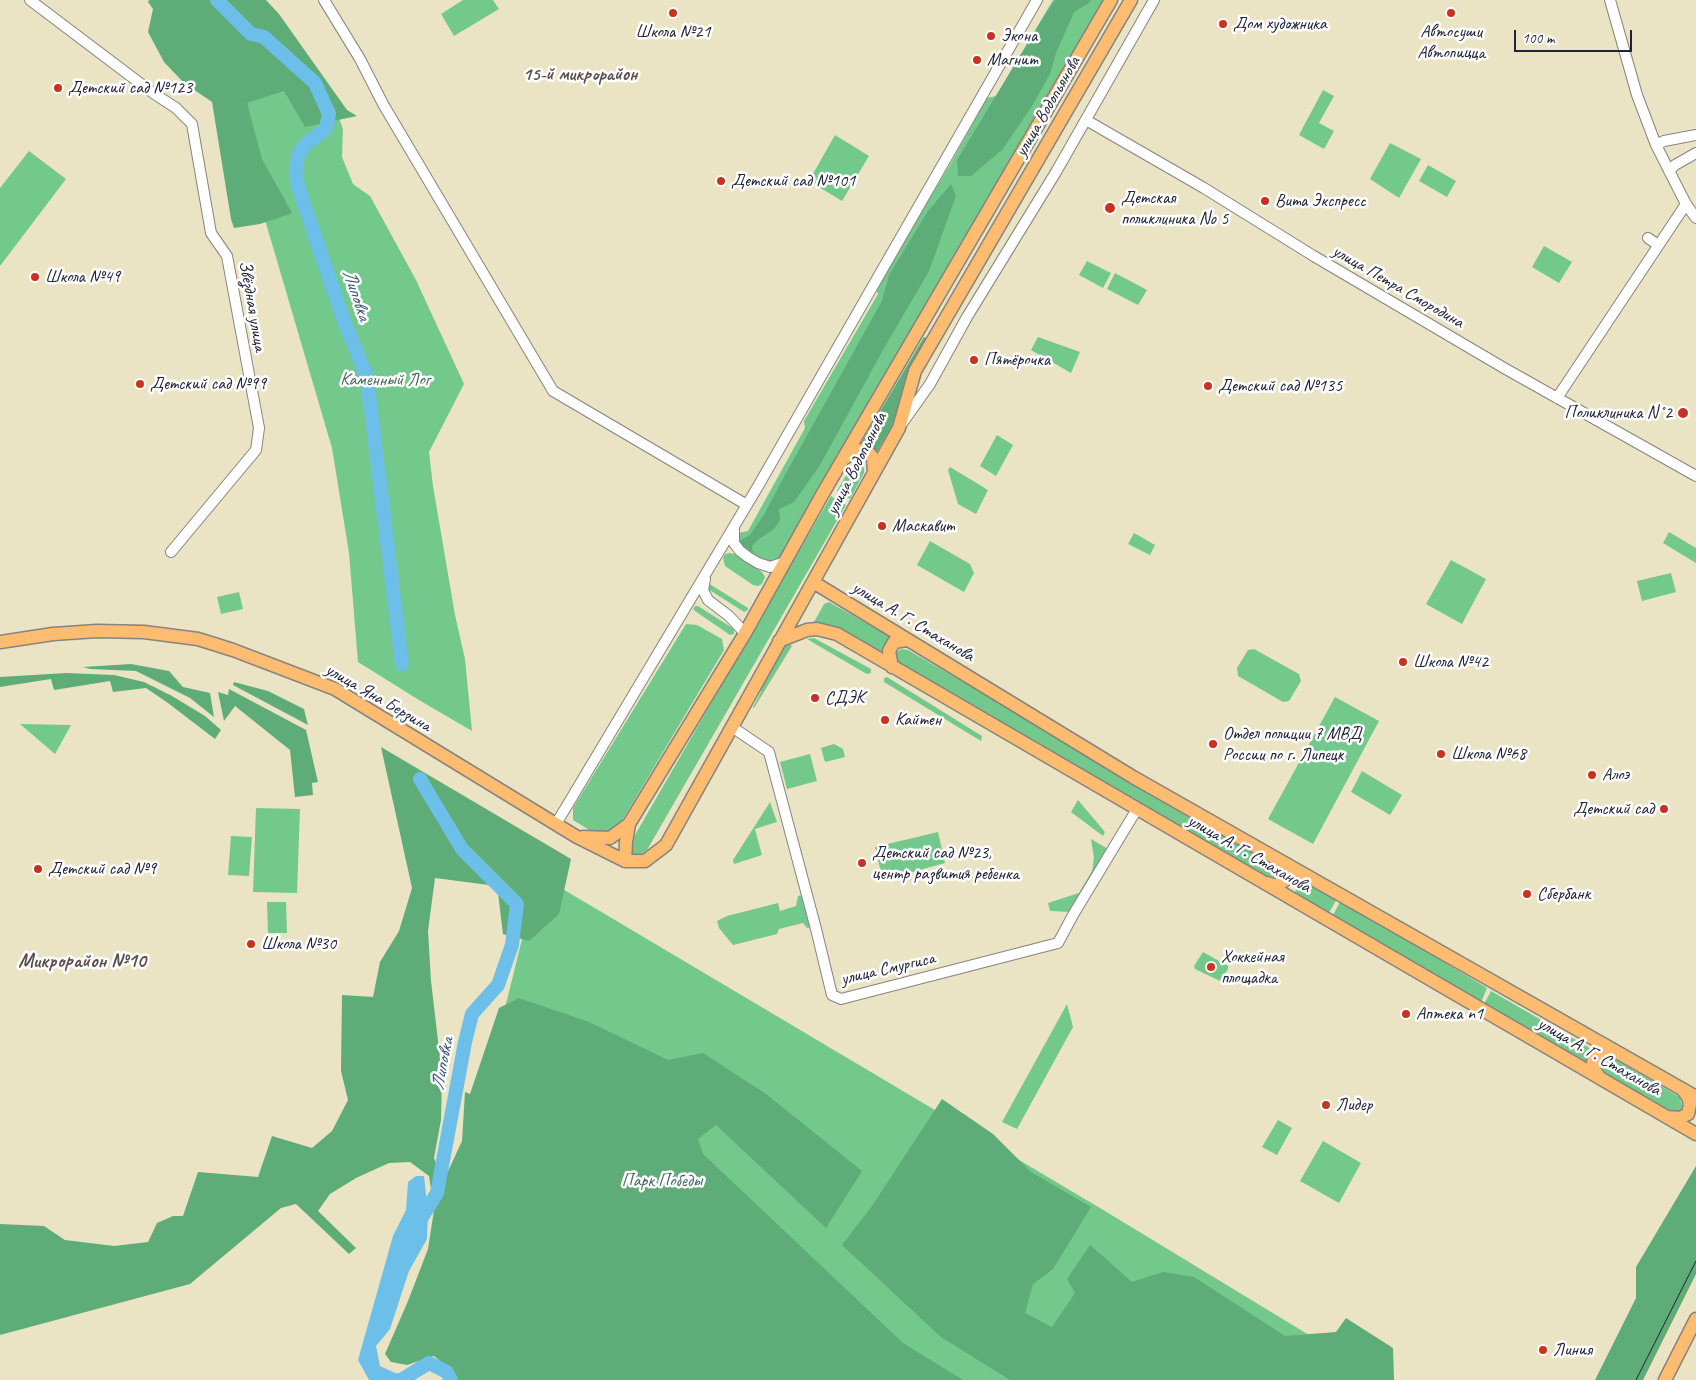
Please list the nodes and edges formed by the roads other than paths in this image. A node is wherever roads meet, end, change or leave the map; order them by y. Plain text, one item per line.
1 (30, 0) edge
2 (324, 0) edge
3 (1037, 0) edge
4 (1111, 0) edge
5 (1130, 0) edge
6 (1154, 0) edge
7 (1610, 0) edge
8 (1086, 120) junction
9 (1696, 135) edge
10 (1656, 145) junction
11 (1696, 153) edge
12 (1669, 171) junction
13 (1686, 204) junction
14 (1696, 218) edge
15 (1648, 238) dead end
16 (1658, 245) junction
17 (1557, 398) junction
18 (898, 428) junction
19 (844, 459) junction
20 (874, 472) junction
21 (1696, 476) edge
22 (746, 505) junction
23 (734, 526) junction
24 (171, 552) dead end
25 (785, 562) junction
26 (707, 573) junction
27 (813, 582) junction
28 (744, 636) junction
29 (907, 640) junction
30 (779, 641) junction
31 (0, 642) edge
32 (892, 667) junction
33 (732, 727) junction
34 (1137, 809) junction
35 (556, 824) junction
36 (629, 824) junction
37 (577, 837) junction
38 (1277, 859) junction
39 (626, 861) junction
40 (1262, 882) junction
41 (1612, 1049) junction
42 (1600, 1078) junction
43 (1683, 1090) junction
44 (1696, 1098) edge
45 (1667, 1117) junction
46 (1696, 1134) edge
47 (1696, 1319) edge
48 (1665, 1380) edge

1 - 24 street, Звёздная улица
2 - 22 street
3 - 22 street
4 - 19 main road, улица Водопьянова
5 - 18 main road, улица Водопьянова
6 - 8 street
7 - 10 street
8 - 17 street, улица Петра Смородина
8 - 18 street
9 - 10 street
10 - 12 street
11 - 12 street
12 - 13 street
13 - 14 street
13 - 16 street
15 - 16 street
16 - 17 street
17 - 21 street, улица Петра Смородина
18 - 20 main road, улица Водопьянова
19 - 20 main road
19 - 25 main road, улица Водопьянова
20 - 27 main road, улица Водопьянова
22 - 23 street
23 - 25 street
23 - 26 street
25 - 28 main road, улица Водопьянова
26 - 28 street
26 - 35 street
27 - 29 main road, улица А. Г. Стаханова
27 - 30 main road, улица Водопьянова
28 - 36 main road, улица Водопьянова
29 - 32 main road
29 - 38 main road, улица А. Г. Стаханова
30 - 32 main road, улица А. Г. Стаханова
30 - 33 main road, улица Водопьянова
31 - 35 main road, улица Яна Берзина
32 - 34 main road, улица А. Г. Стаханова
33 - 34 street, улица Смургиса
33 - 39 main road, улица Водопьянова
34 - 40 main road, улица А. Г. Стаханова
35 - 37 main road, улица Яна Берзина
36 - 37 main road, улица Водопьянова
36 - 39 main road, улица Водопьянова
37 - 39 main road, улица Яна Берзина
38 - 40 main road
38 - 41 main road, улица А. Г. Стаханова
40 - 42 main road, улица А. Г. Стаханова
41 - 42 main road
41 - 43 main road, улица А. Г. Стаханова
42 - 45 main road, улица А. Г. Стаханова
43 - 44 main road, улица А. Г. Стаханова
43 - 45 main road
45 - 46 main road, улица А. Г. Стаханова
47 - 48 main road

